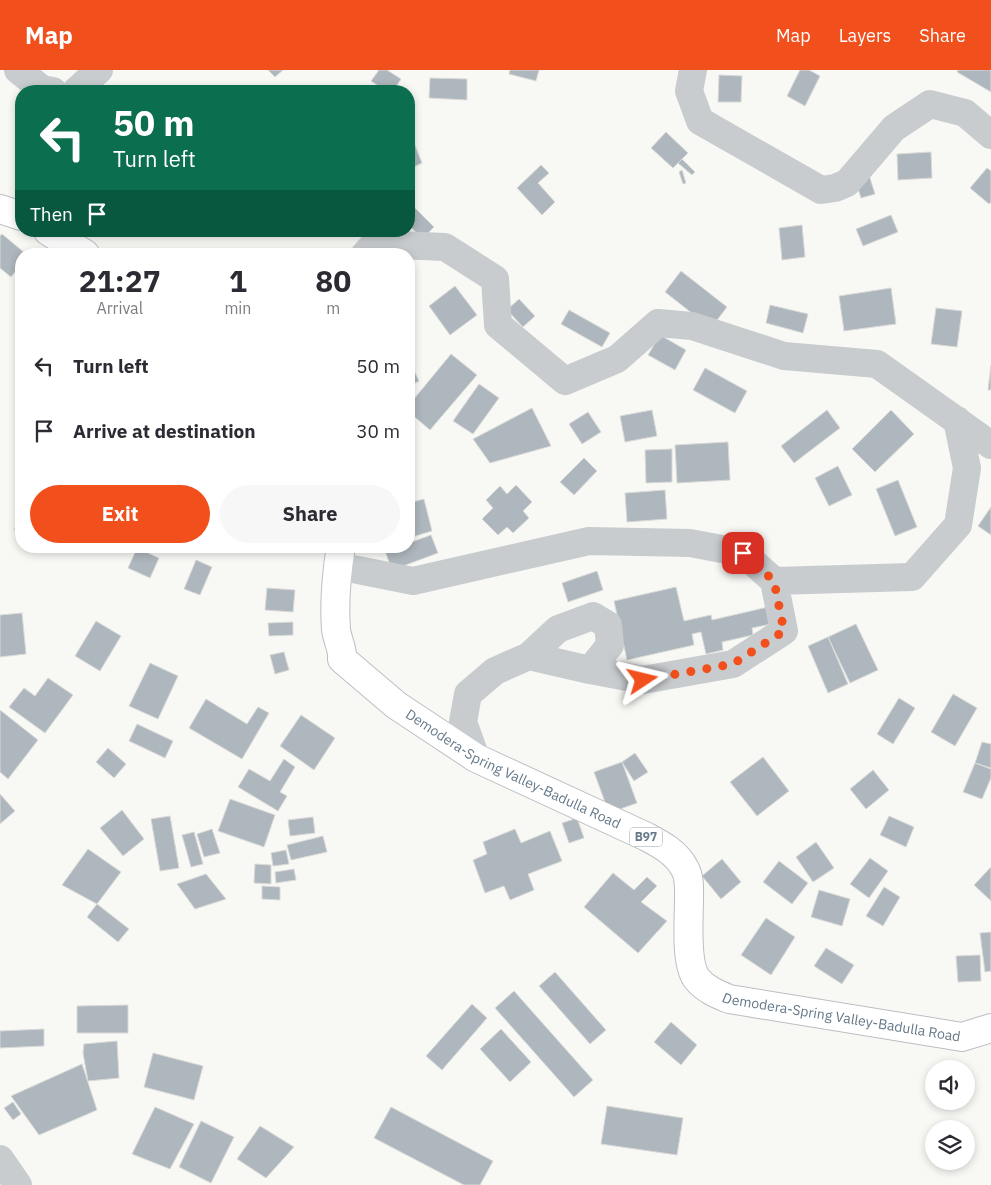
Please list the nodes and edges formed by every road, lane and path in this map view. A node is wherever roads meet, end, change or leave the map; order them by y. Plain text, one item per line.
1 (18, 70) edge
2 (99, 70) edge
3 (693, 70) edge
4 (37, 85) edge
5 (83, 85) edge
6 (991, 135) edge
7 (0, 209) edge
8 (15, 214) edge
9 (58, 237) edge
10 (75, 248) edge
11 (370, 248) edge
12 (957, 420) junction
13 (991, 445) edge
14 (340, 556) edge
15 (774, 581) junction
16 (529, 656) junction
17 (590, 670) junction
18 (476, 758) junction
19 (991, 1028) edge
20 (0, 1159) edge
21 (18, 1185) edge

1 - 4 street
2 - 5 street
3 - 6 street
7 - 8 main road
9 - 10 main road
11 - 12 street
12 - 13 street
12 - 15 street
14 - 15 street
14 - 18 main road, Demodera-Spring Valley-Badulla Road / B97
15 - 17 street
16 - 17 street
16 - 17 street
16 - 18 street
18 - 19 main road, Demodera-Spring Valley-Badulla Road / B97
20 - 21 street

